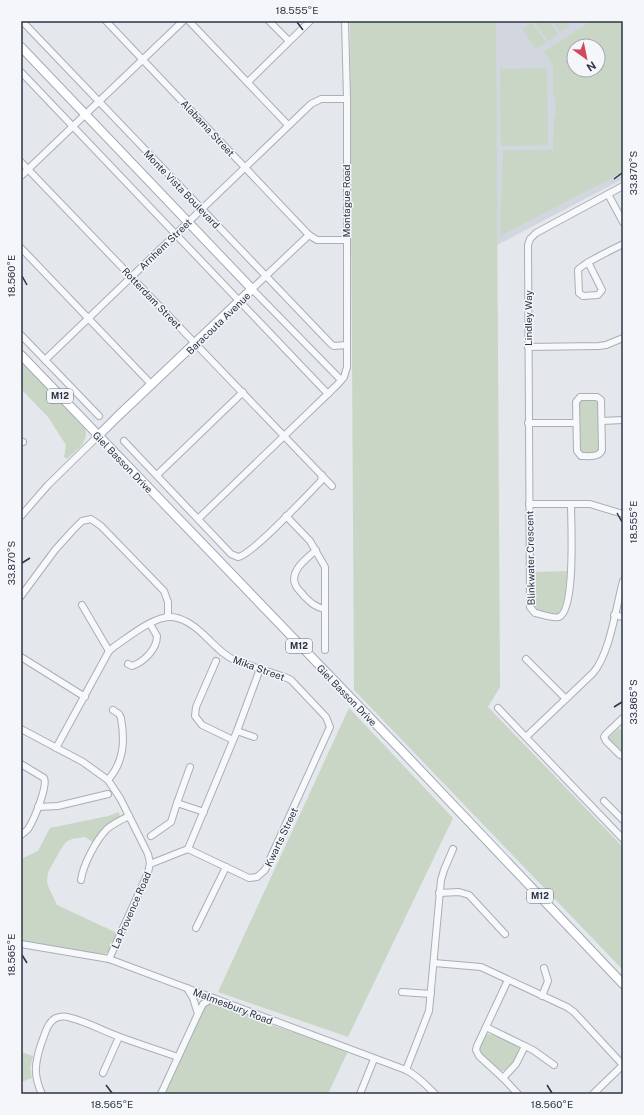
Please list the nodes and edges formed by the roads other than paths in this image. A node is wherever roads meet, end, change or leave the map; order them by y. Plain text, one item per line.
1 (22, 21) edge
2 (106, 21) edge
3 (183, 21) edge
4 (189, 21) edge
5 (269, 21) edge
6 (310, 21) edge
7 (345, 21) edge
8 (288, 41) junction
9 (21, 47) edge
10 (143, 59) junction
11 (21, 72) edge
12 (248, 82) junction
13 (346, 99) junction
14 (99, 102) junction
15 (86, 114) junction
16 (288, 125) junction
17 (73, 126) junction
18 (21, 162) edge
19 (245, 168) junction
20 (28, 170) junction
21 (21, 176) edge
22 (623, 186) edge
23 (608, 194) junction
24 (201, 209) junction
25 (188, 221) junction
26 (623, 222) edge
27 (175, 234) junction
28 (309, 235) junction
29 (346, 240) junction
30 (623, 244) edge
31 (21, 248) edge
32 (588, 262) junction
33 (131, 276) junction
34 (266, 276) junction
35 (252, 289) junction
36 (240, 301) junction
37 (88, 318) junction
38 (21, 335) edge
39 (623, 339) edge
40 (196, 343) junction
41 (346, 345) junction
42 (528, 347) junction
43 (21, 355) edge
44 (45, 360) junction
45 (341, 380) junction
46 (152, 385) junction
47 (243, 392) junction
48 (328, 394) junction
49 (99, 416) dead end
50 (623, 420) edge
51 (602, 421) junction
52 (528, 423) junction
53 (576, 423) junction
54 (98, 436) junction
55 (284, 436) junction
56 (124, 441) dead end
57 (322, 475) junction
58 (157, 476) junction
59 (332, 486) dead end
60 (529, 504) junction
61 (571, 504) junction
62 (623, 514) edge
63 (21, 516) edge
64 (286, 516) junction
65 (198, 519) junction
66 (316, 550) junction
67 (623, 581) edge
68 (21, 596) edge
69 (82, 605) dead end
70 (325, 609) junction
71 (614, 615) junction
72 (168, 617) junction
73 (623, 617) edge
74 (150, 624) junction
75 (325, 650) dead end
76 (110, 651) junction
77 (21, 657) edge
78 (526, 659) dead end
79 (216, 661) dead end
80 (128, 664) dead end
81 (260, 669) junction
82 (85, 697) junction
83 (566, 699) junction
84 (498, 708) dead end
85 (113, 710) dead end
86 (622, 722) edge
87 (330, 724) joint
88 (21, 730) edge
89 (237, 731) junction
90 (254, 737) dead end
91 (526, 737) junction
92 (233, 740) junction
93 (56, 748) junction
94 (623, 756) edge
95 (21, 764) edge
96 (190, 767) dead end
97 (108, 780) junction
98 (108, 794) dead end
99 (604, 801) dead end
100 (177, 803) junction
101 (38, 807) junction
102 (204, 812) junction
103 (129, 816) junction
104 (623, 820) edge
105 (21, 835) edge
106 (151, 836) dead end
107 (623, 839) edge
108 (188, 849) junction
109 (453, 849) dead end
110 (150, 864) junction
111 (226, 867) junction
112 (81, 880) dead end
113 (439, 893) junction
114 (196, 928) dead end
115 (505, 934) dead end
116 (21, 944) edge
117 (109, 959) junction
118 (434, 963) junction
119 (544, 968) dead end
120 (508, 980) junction
121 (623, 984) edge
122 (187, 988) junction
123 (402, 992) dead end
124 (431, 994) junction
125 (542, 996) junction
126 (213, 998) junction
127 (198, 1014) junction
128 (486, 1027) junction
129 (118, 1037) junction
130 (525, 1046) junction
131 (178, 1057) junction
132 (374, 1058) junction
133 (554, 1065) dead end
134 (623, 1065) edge
135 (406, 1070) junction
136 (103, 1073) dead end
137 (503, 1078) junction
138 (42, 1094) edge
139 (161, 1094) edge
140 (360, 1094) edge
141 (435, 1094) edge
142 (518, 1094) edge
143 (593, 1094) edge

1 - 14 street, Monte Vista Boulevard
2 - 10 street, Alabama Street
3 - 10 street
4 - 12 street
5 - 8 street
6 - 8 street
7 - 13 street, Montague Road
8 - 12 street
9 - 15 main road, Monte Vista Boulevard
10 - 14 street
10 - 19 street, Alabama Street
11 - 17 street
12 - 16 street
13 - 16 street, Arnhem Street
13 - 29 street, Montague Road
14 - 15 street
14 - 24 street, Monte Vista Boulevard
15 - 17 street
15 - 25 main road, Monte Vista Boulevard
16 - 19 street, Arnhem Street
17 - 20 street
17 - 27 street
18 - 20 street, Rotterdam Street
19 - 24 street, Arnhem Street
19 - 28 street, Alabama Street
20 - 21 street
20 - 33 street, Rotterdam Street
22 - 23 street, Lindley Way
23 - 26 street
23 - 42 street, Lindley Way
24 - 25 street, Arnhem Street
24 - 34 street, Monte Vista Boulevard
25 - 27 street, Arnhem Street
25 - 35 main road, Monte Vista Boulevard
27 - 33 street, Arnhem Street
27 - 36 street
28 - 29 street
28 - 34 street, Baracouta Avenue
29 - 41 street, Montague Road
30 - 32 street
31 - 37 street
32 - 32 street
33 - 37 street, Arnhem Street
33 - 40 street, Rotterdam Street
34 - 35 street, Baracouta Avenue
34 - 41 street, Monte Vista Boulevard
35 - 36 main road, Baracouta Avenue
35 - 45 street, Monte Vista Boulevard
36 - 40 main road, Baracouta Avenue
36 - 48 street
37 - 44 street, Arnhem Street
37 - 46 street
38 - 44 street
39 - 42 street
40 - 46 main road, Baracouta Avenue
40 - 47 street, Rotterdam Street
41 - 45 street, Montague Road
42 - 52 street, Lindley Way
43 - 54 main road, Giel Basson Drive / M12
44 - 49 street
45 - 48 street
46 - 54 main road, Baracouta Avenue
47 - 55 street, Rotterdam Street
47 - 58 street
48 - 55 street
50 - 51 street
51 - 53 street
51 - 53 street
52 - 53 street
52 - 60 street, Lindley Way
54 - 63 street
54 - 121 main road, Giel Basson Drive / M12
55 - 57 street, Rotterdam Street
55 - 65 street
56 - 58 street
57 - 59 street, Rotterdam Street
57 - 64 street
58 - 65 street
60 - 61 street
60 - 61 street, Blinkwater Crescent
61 - 62 street
64 - 65 street
64 - 66 street
66 - 70 street
66 - 70 street
67 - 71 street
68 - 72 street
69 - 76 street
70 - 75 street
71 - 73 street
71 - 83 street
72 - 74 street
72 - 81 street, Mika Street
74 - 76 street
74 - 80 street
76 - 82 street
77 - 82 street
78 - 83 street
79 - 92 street
81 - 87 street, Mika Street
81 - 89 street
82 - 93 street
83 - 91 street
84 - 91 street
85 - 97 street
86 - 94 street
87 - 111 street, Kwarts Street
88 - 93 street, La Provence Road
89 - 90 street
89 - 92 street
91 - 107 street
92 - 102 street
93 - 97 street, La Provence Road
95 - 101 street
96 - 100 street
97 - 103 street, La Provence Road
98 - 101 street
99 - 104 street
100 - 102 street
100 - 106 street
101 - 105 street
102 - 108 street
103 - 110 street, La Provence Road
103 - 112 street
108 - 110 street
108 - 111 street, Kwarts Street
109 - 113 street
110 - 117 street, La Provence Road
111 - 114 street
113 - 115 street
113 - 118 street
116 - 117 street, Malmesbury Road
117 - 122 street, Malmesbury Road
118 - 120 street
118 - 124 street
119 - 125 street
120 - 125 street
120 - 128 street
122 - 126 street, Malmesbury Road
122 - 127 street
123 - 124 street
124 - 135 street
125 - 134 street
126 - 127 street
126 - 132 street, Malmesbury Road
127 - 131 street
128 - 130 street
128 - 137 street
129 - 131 street
129 - 136 street
129 - 138 street
130 - 133 street
130 - 137 street
131 - 139 street
132 - 135 street, Malmesbury Road
132 - 140 street
134 - 143 street
135 - 141 street, Malmesbury Road
137 - 142 street

